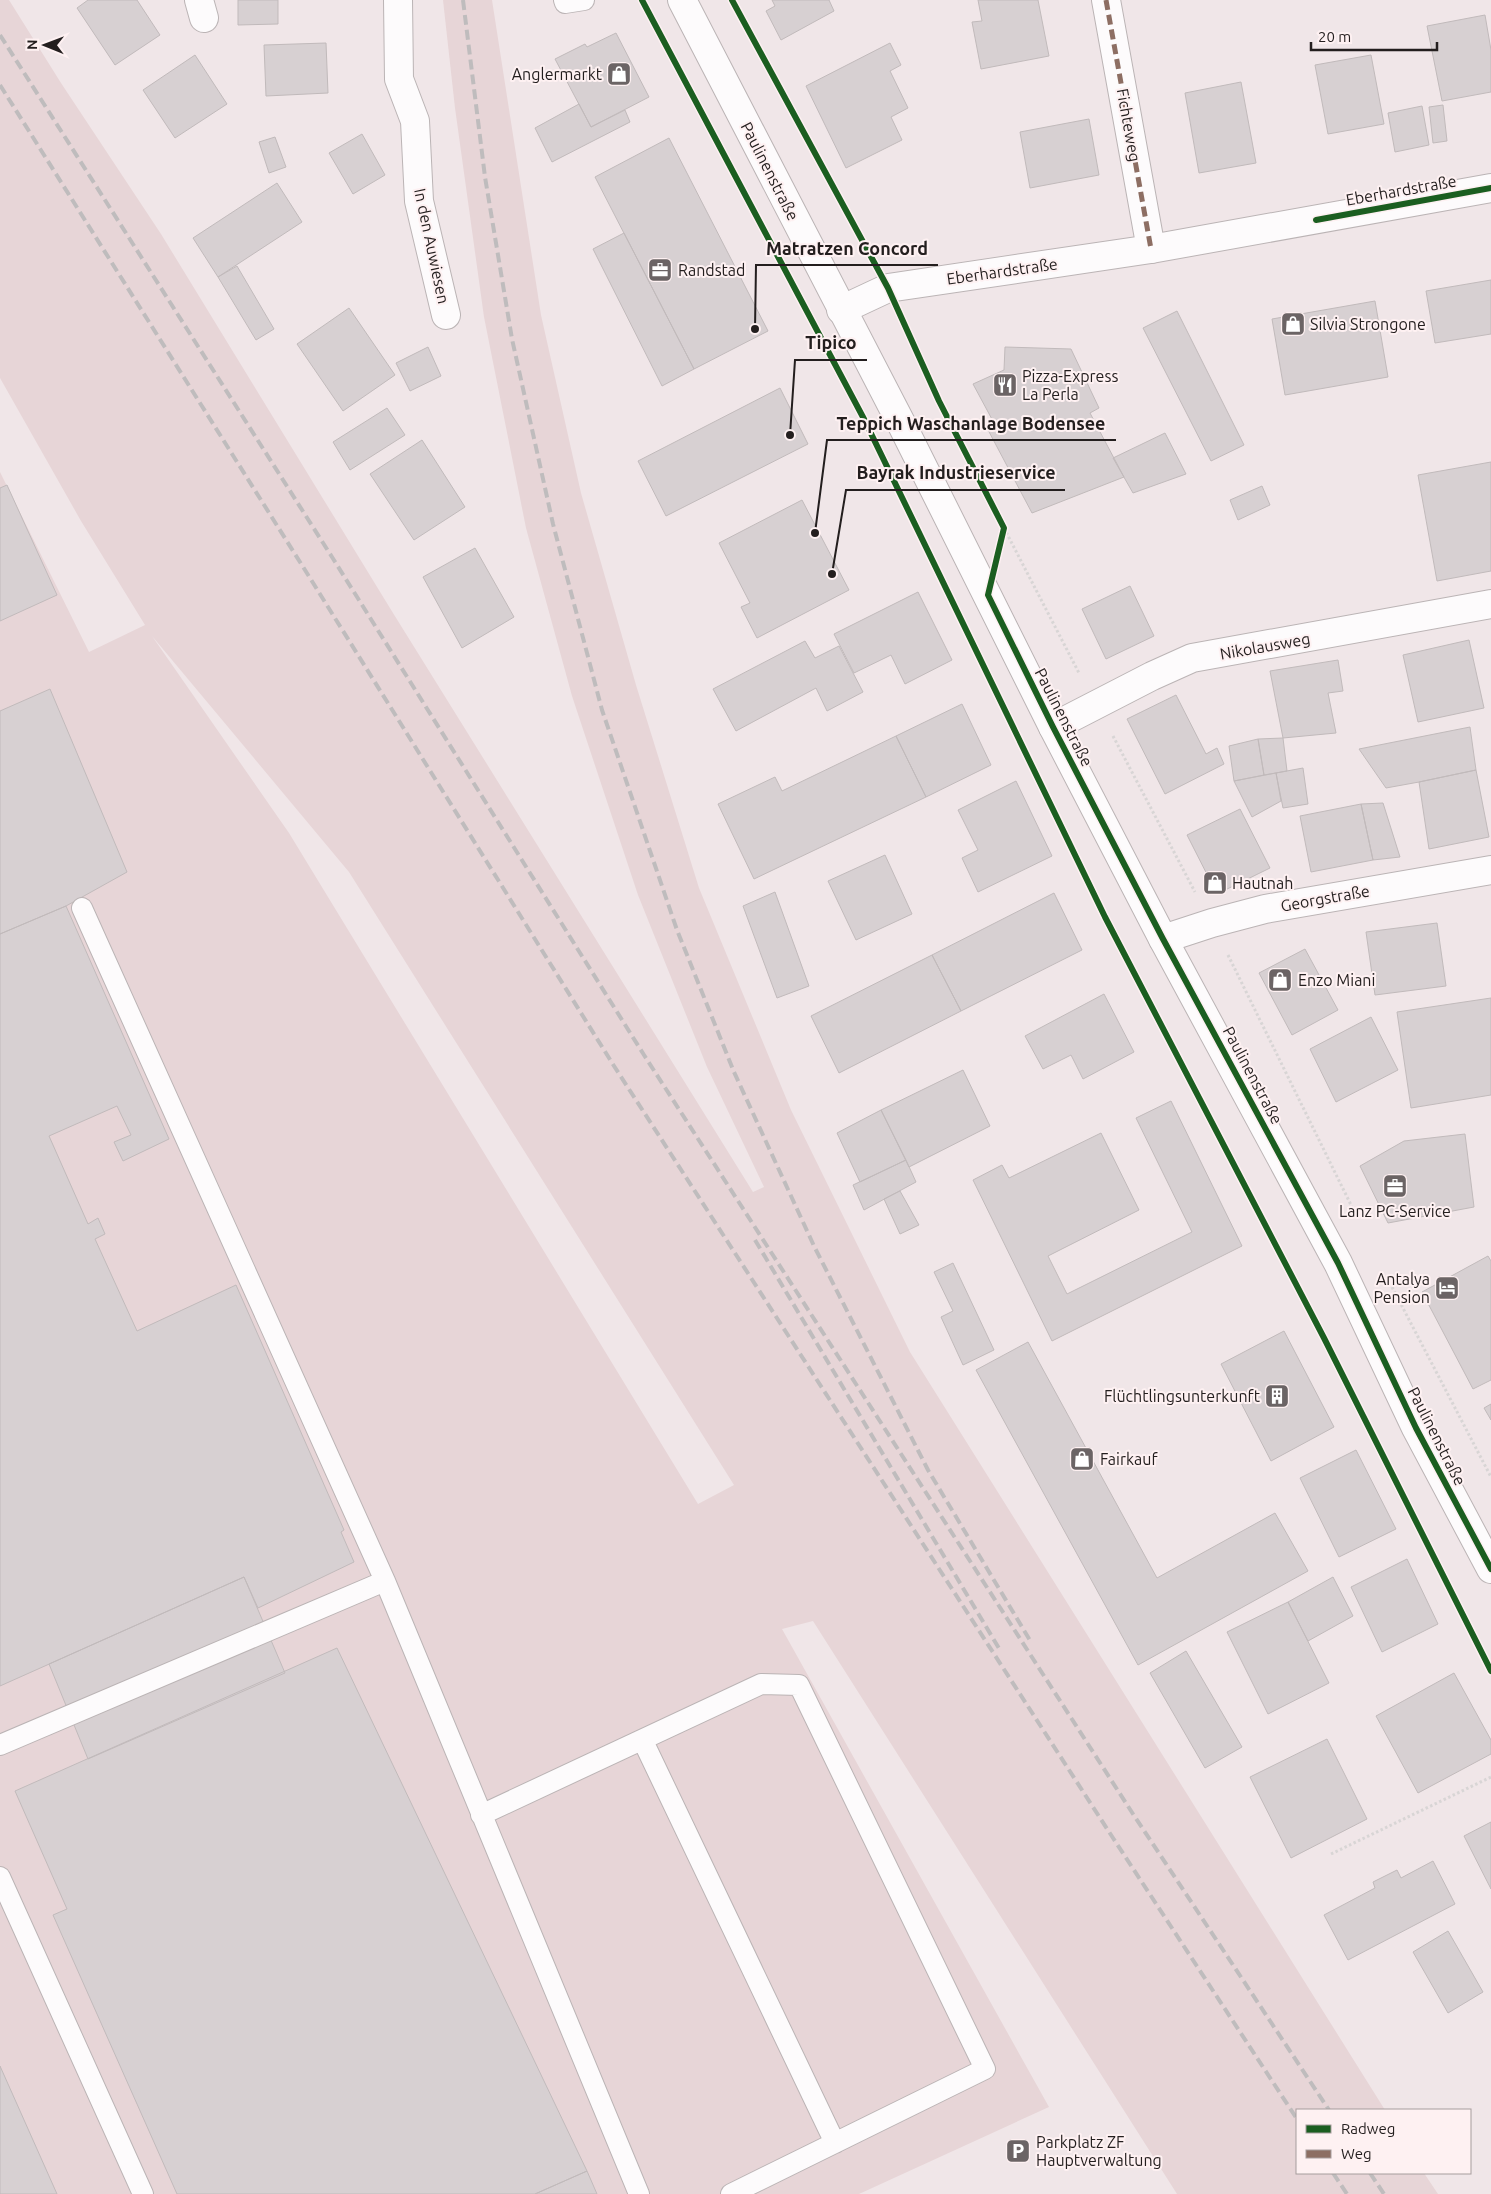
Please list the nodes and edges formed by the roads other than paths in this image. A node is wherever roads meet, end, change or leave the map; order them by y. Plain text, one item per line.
1 (398, 0) edge
2 (564, 0) edge
3 (584, 0) edge
4 (682, 0) edge
5 (1106, 0) edge
6 (1491, 188) edge
7 (1151, 249) junction
8 (841, 310) junction
9 (446, 315) dead end
10 (1491, 604) edge
11 (1053, 727) junction
12 (1491, 870) edge
13 (82, 908) dead end
14 (1163, 939) junction
15 (1491, 1569) edge
16 (385, 1581) junction
17 (643, 1741) junction
18 (0, 1745) edge
19 (481, 1815) junction
20 (0, 1877) edge
21 (834, 2143) junction
22 (142, 2194) edge
23 (639, 2194) edge
24 (731, 2194) edge

1 - 9 street, In den Auwiesen
2 - 3 lane
4 - 8 street, Paulinenstraße
5 - 7 street, Fichteweg
6 - 7 street, Eberhardstraße
7 - 8 street, Eberhardstraße
8 - 11 street, Paulinenstraße
10 - 11 street, Nikolausweg
11 - 14 street, Paulinenstraße
12 - 14 street, Georgstraße
13 - 16 lane
14 - 15 street, Paulinenstraße
16 - 18 lane
16 - 19 lane
17 - 19 lane
17 - 21 lane
17 - 21 lane
19 - 23 lane
20 - 22 lane
21 - 24 lane

